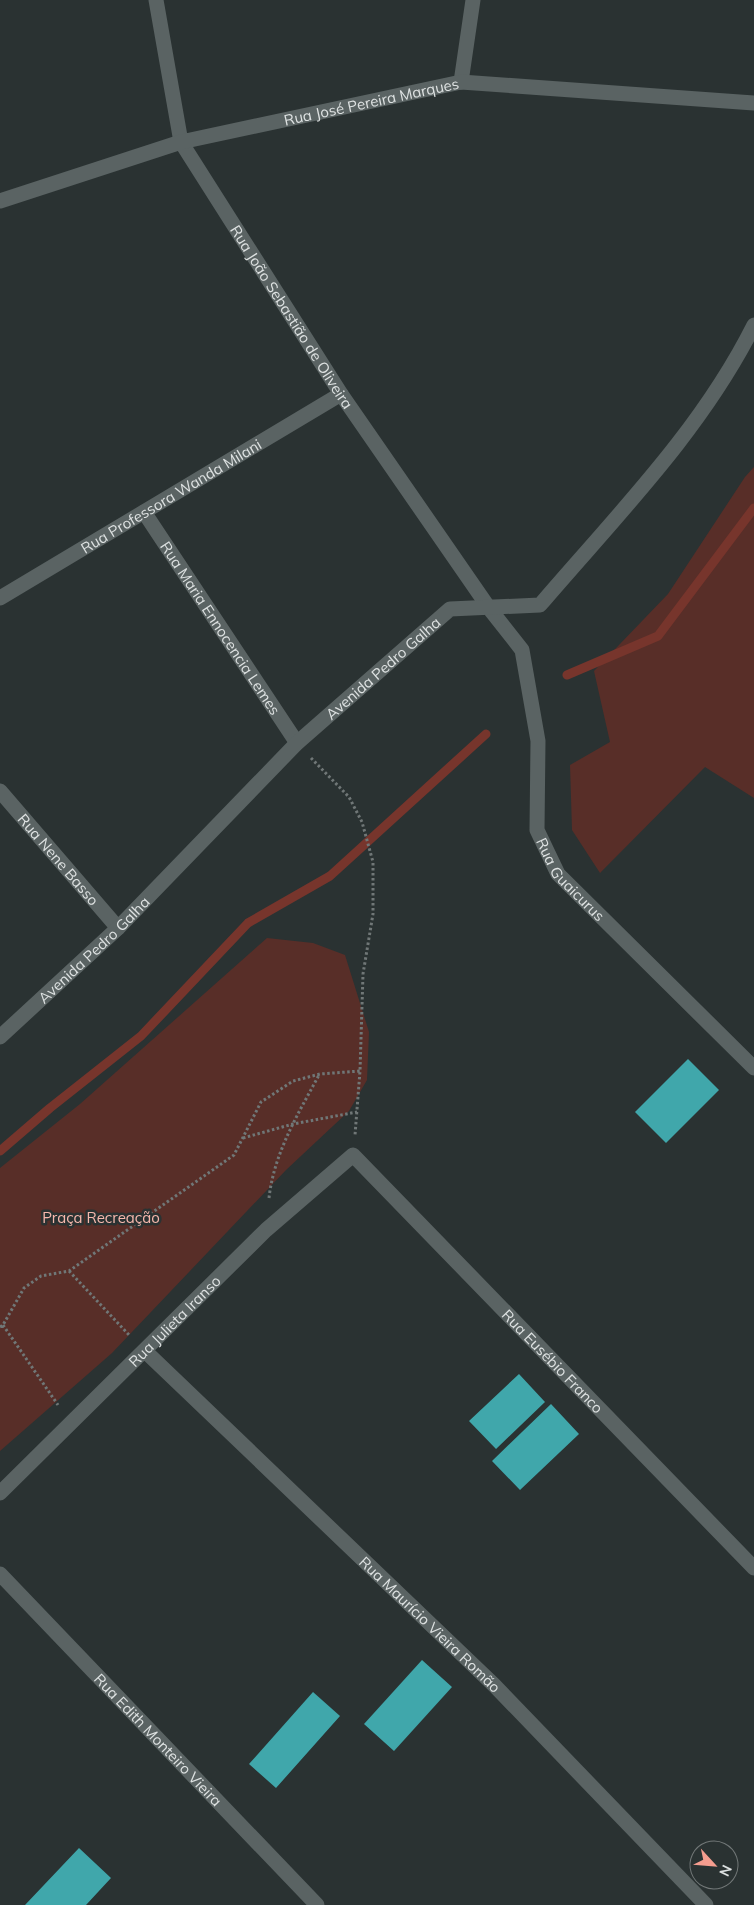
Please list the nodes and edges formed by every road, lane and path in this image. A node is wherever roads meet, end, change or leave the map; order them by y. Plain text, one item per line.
1 (156, 0) edge
2 (473, 0) edge
3 (461, 82) junction
4 (754, 103) edge
5 (181, 142) junction
6 (0, 201) edge
7 (754, 325) edge
8 (341, 394) junction
9 (144, 512) junction
10 (0, 598) edge
11 (489, 608) junction
12 (297, 743) junction
13 (0, 791) edge
14 (118, 928) junction
15 (0, 1037) edge
16 (754, 1068) edge
17 (360, 1071) junction
18 (320, 1074) junction
19 (357, 1112) junction
20 (293, 1124) junction
21 (242, 1138) junction
22 (353, 1155) junction
23 (266, 1230) junction
24 (69, 1271) junction
25 (2, 1326) edge
26 (145, 1351) junction
27 (71, 1424) junction
28 (0, 1493) edge
29 (754, 1568) edge
30 (0, 1574) edge
31 (317, 1905) edge
32 (706, 1905) edge

1 - 5 street, Rua João Sebastião de Oliveira
2 - 3 street
3 - 4 street, Rua José Pereira Marques
3 - 5 street, Rua José Pereira Marques
5 - 6 street, Rua José Pereira Marques
5 - 8 street, Rua João Sebastião de Oliveira
7 - 11 street, Avenida Pedro Galha
8 - 9 street, Rua Professora Wanda Milani
8 - 11 street, Rua João Sebastião de Oliveira
9 - 10 street, Rua Professora Wanda Milani
9 - 12 street, Rua Maria Ennocencia Lemes
11 - 12 street, Avenida Pedro Galha
11 - 16 street, Rua Guaicurus
12 - 14 street, Avenida Pedro Galha
12 - 17 path
13 - 14 street, Rua Nene Basso
14 - 15 street, Avenida Pedro Galha
17 - 18 path
17 - 19 path
18 - 20 path
18 - 21 path
19 - 20 path
19 - 22 path
20 - 21 path
20 - 23 path
21 - 24 path
22 - 23 street, Rua Julieta Iranso
22 - 29 street, Rua Eusébio Franco
23 - 26 street, Rua Julieta Iranso
24 - 25 path
24 - 26 path
25 - 27 path
26 - 27 street, Rua Julieta Iranso
26 - 32 street, Rua Maurício Vieira Romão
27 - 28 street, Rua Julieta Iranso
30 - 31 street, Rua Edith Monteiro Vieira

